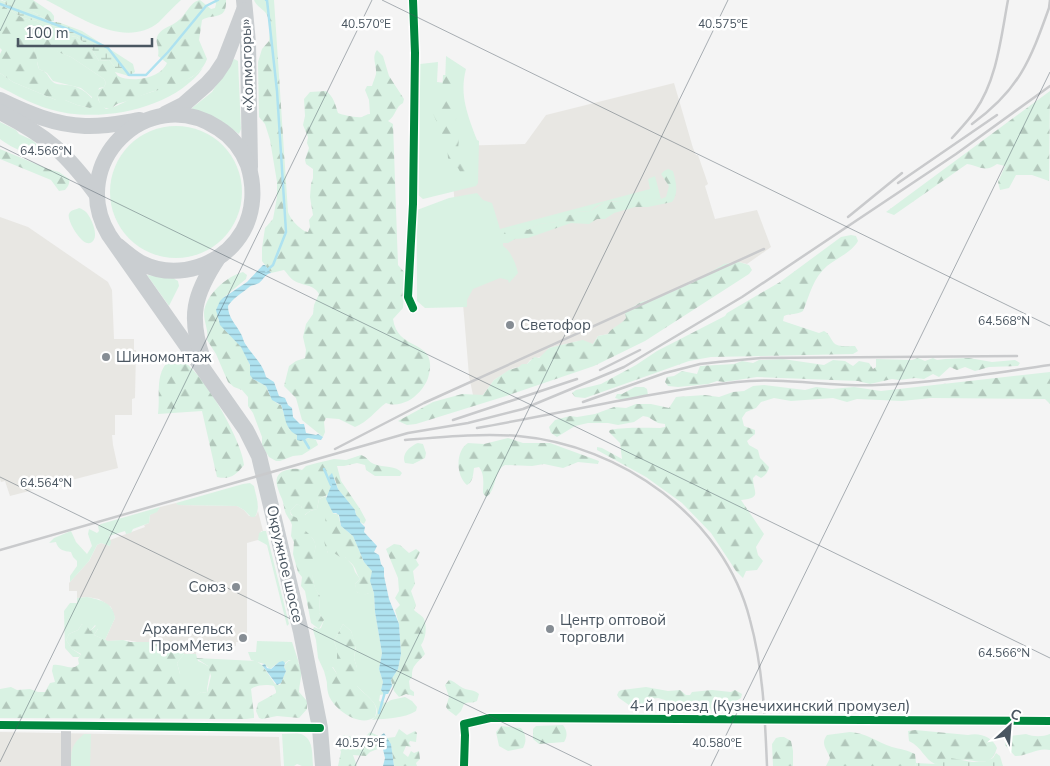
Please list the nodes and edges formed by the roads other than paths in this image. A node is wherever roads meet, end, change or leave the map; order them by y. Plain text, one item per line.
1 (413, 0) edge
2 (244, 3) edge
3 (0, 100) edge
4 (0, 112) edge
5 (156, 117) junction
6 (251, 174) junction
7 (97, 195) junction
8 (117, 245) junction
9 (218, 258) junction
10 (413, 308) dead end
11 (208, 375) junction
12 (1050, 721) edge
13 (0, 725) edge
14 (66, 727) junction
15 (320, 728) junction
16 (66, 766) edge
17 (323, 766) edge
18 (464, 766) edge

1 - 10 street
2 - 5 main road, «Холмогоры»
2 - 6 main road, «Холмогоры»
3 - 5 main road
4 - 7 main road
5 - 6 main road, «Холмогоры»
5 - 7 main road, «Холмогоры»
6 - 9 main road, «Холмогоры»
7 - 8 main road, «Холмогоры»
8 - 9 main road, «Холмогоры»
8 - 11 main road, «Холмогоры»
9 - 11 main road, «Холмогоры»
11 - 15 main road, Окружное шоссе
12 - 18 street, 4-й проезд (Кузнечихинский промузел)
13 - 14 street
14 - 15 street
14 - 16 street
15 - 17 main road, Окружное шоссе

